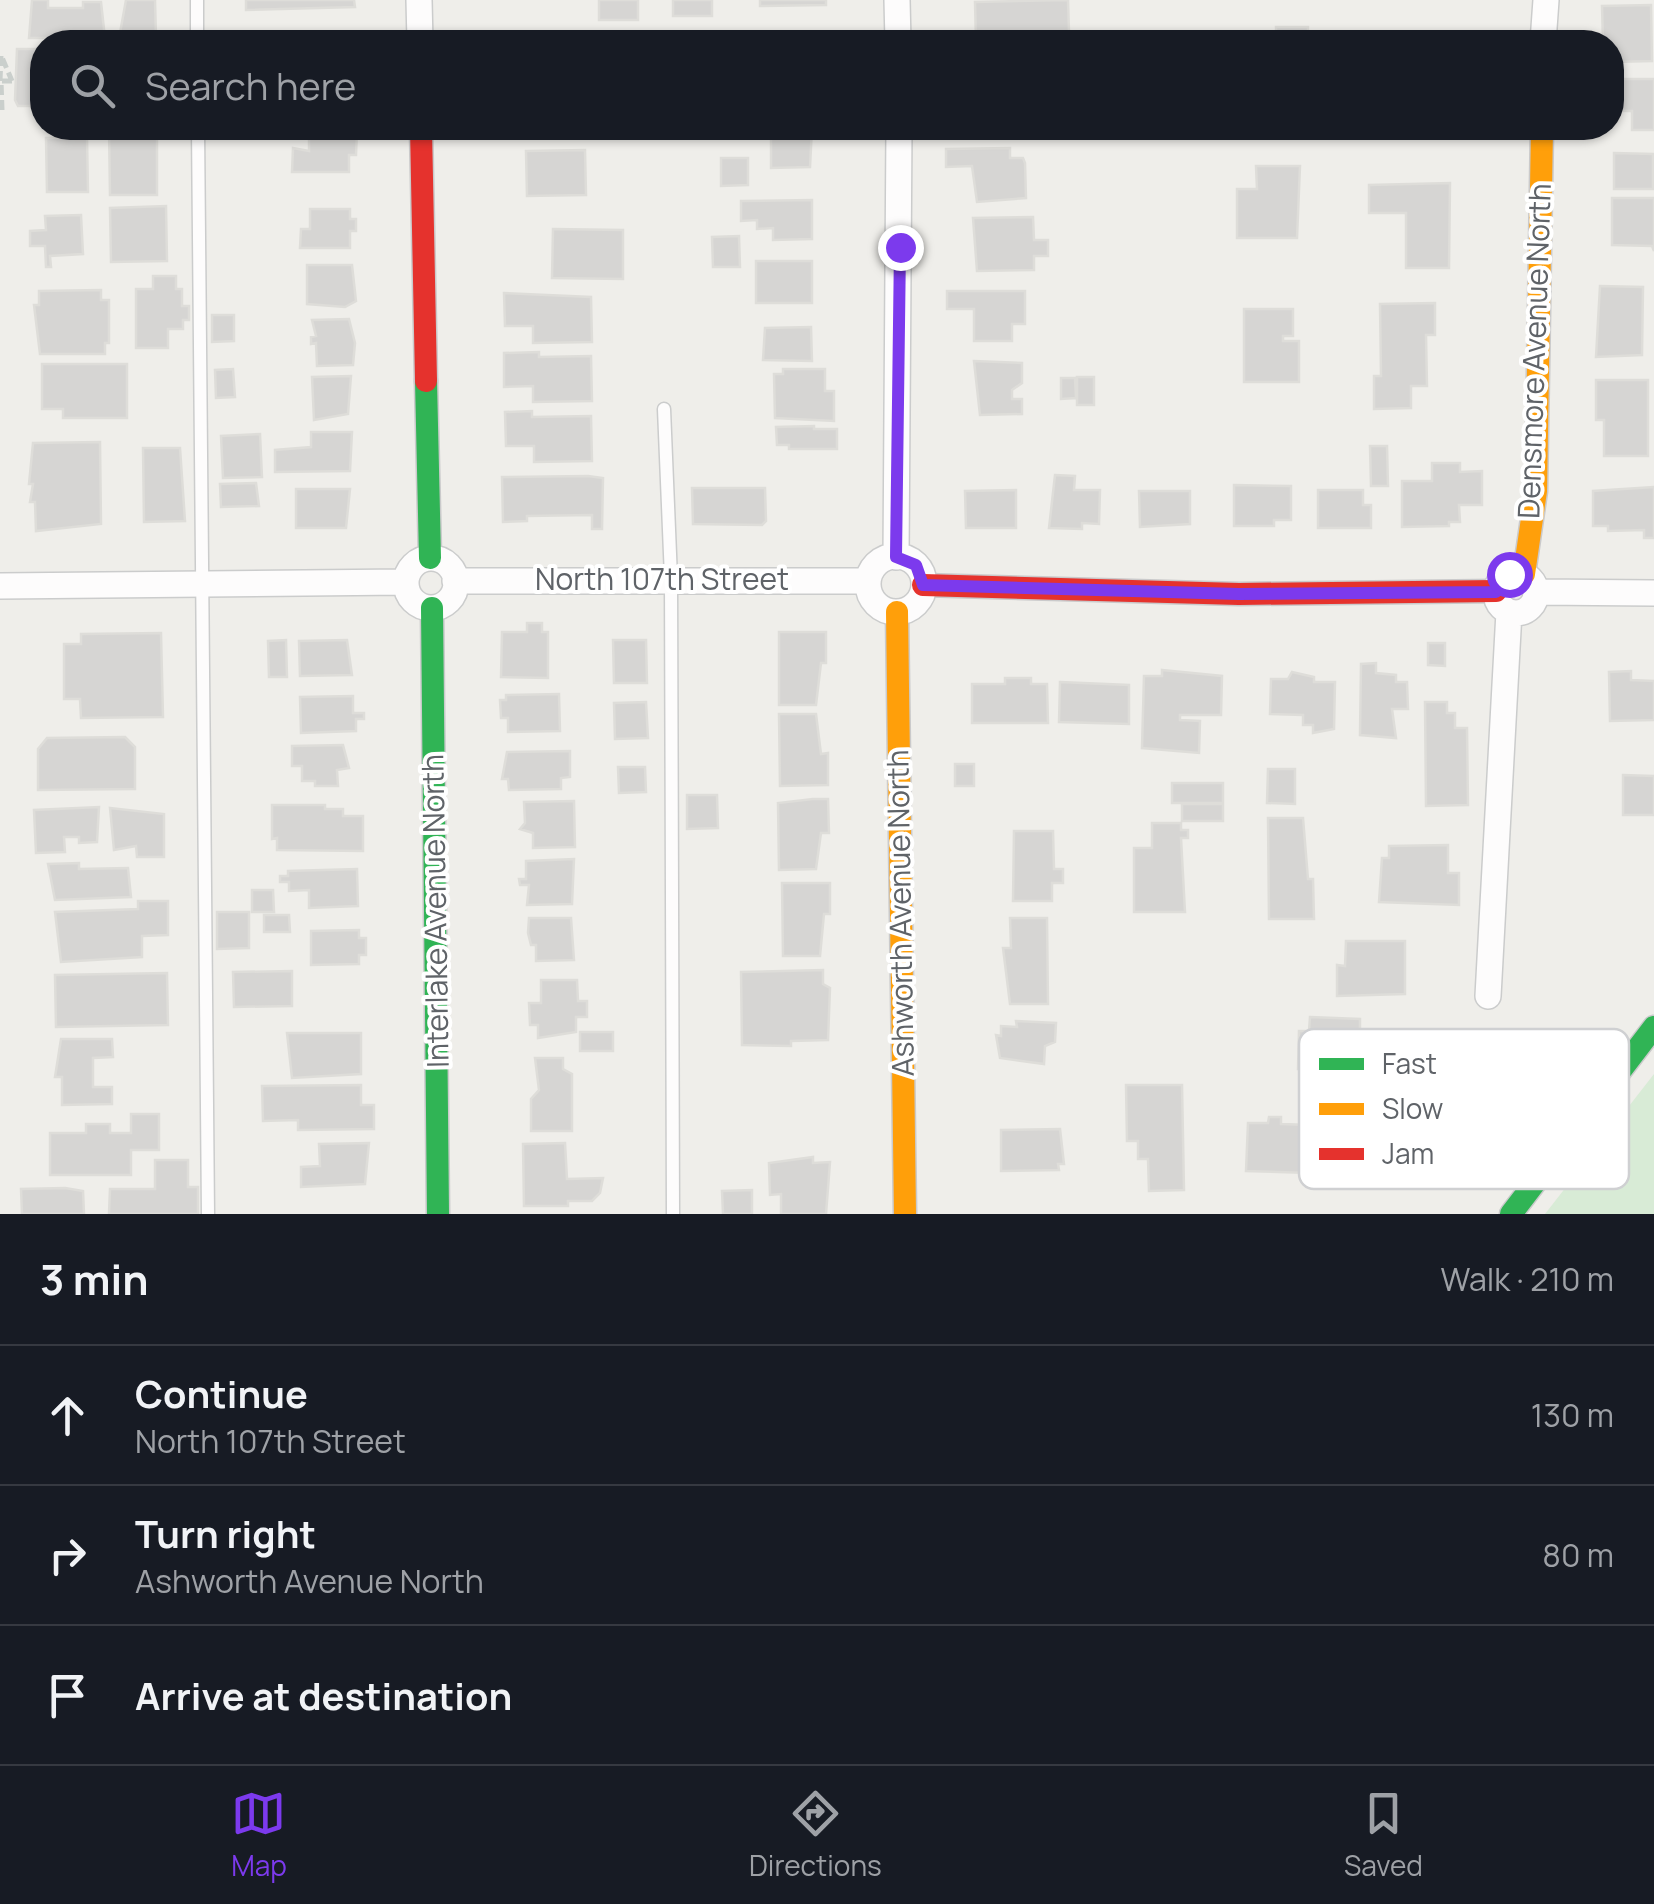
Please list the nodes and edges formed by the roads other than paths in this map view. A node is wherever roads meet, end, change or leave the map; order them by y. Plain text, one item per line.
1 (197, 0) edge
2 (419, 0) edge
3 (898, 0) edge
4 (1546, 0) edge
5 (197, 30) edge
6 (420, 30) edge
7 (898, 30) edge
8 (1545, 30) edge
9 (198, 140) edge
10 (421, 140) edge
11 (899, 140) edge
12 (1542, 140) edge
13 (664, 408) dead end
14 (896, 557) junction
15 (430, 558) junction
16 (671, 578) junction
17 (456, 581) junction
18 (868, 581) junction
19 (405, 582) junction
20 (204, 583) junction
21 (1530, 583) junction
22 (923, 585) junction
23 (0, 586) edge
24 (1654, 593) edge
25 (1502, 602) junction
26 (432, 608) junction
27 (897, 612) junction
28 (1488, 996) dead end
29 (1654, 1027) edge
30 (1629, 1060) edge
31 (1530, 1189) edge
32 (208, 1214) edge
33 (438, 1214) edge
34 (673, 1214) edge
35 (905, 1214) edge
36 (1511, 1214) edge

1 - 5 lane
2 - 6 street
3 - 7 street
4 - 8 street
9 - 20 lane
10 - 15 street
11 - 14 street
12 - 21 street, Densmore Avenue North
13 - 16 lane
14 - 18 street
14 - 22 street
15 - 17 street
15 - 19 street
16 - 17 street, North 107th Street
16 - 18 street, North 107th Street
16 - 34 lane
17 - 26 street
18 - 27 street
19 - 20 street
19 - 26 street
20 - 23 street
20 - 32 lane
21 - 24 street
21 - 25 street
21 - 25 street
22 - 25 street
22 - 27 street
25 - 28 street
26 - 33 street, Interlake Avenue North
27 - 35 street, Ashworth Avenue North
29 - 30 street
31 - 36 street

